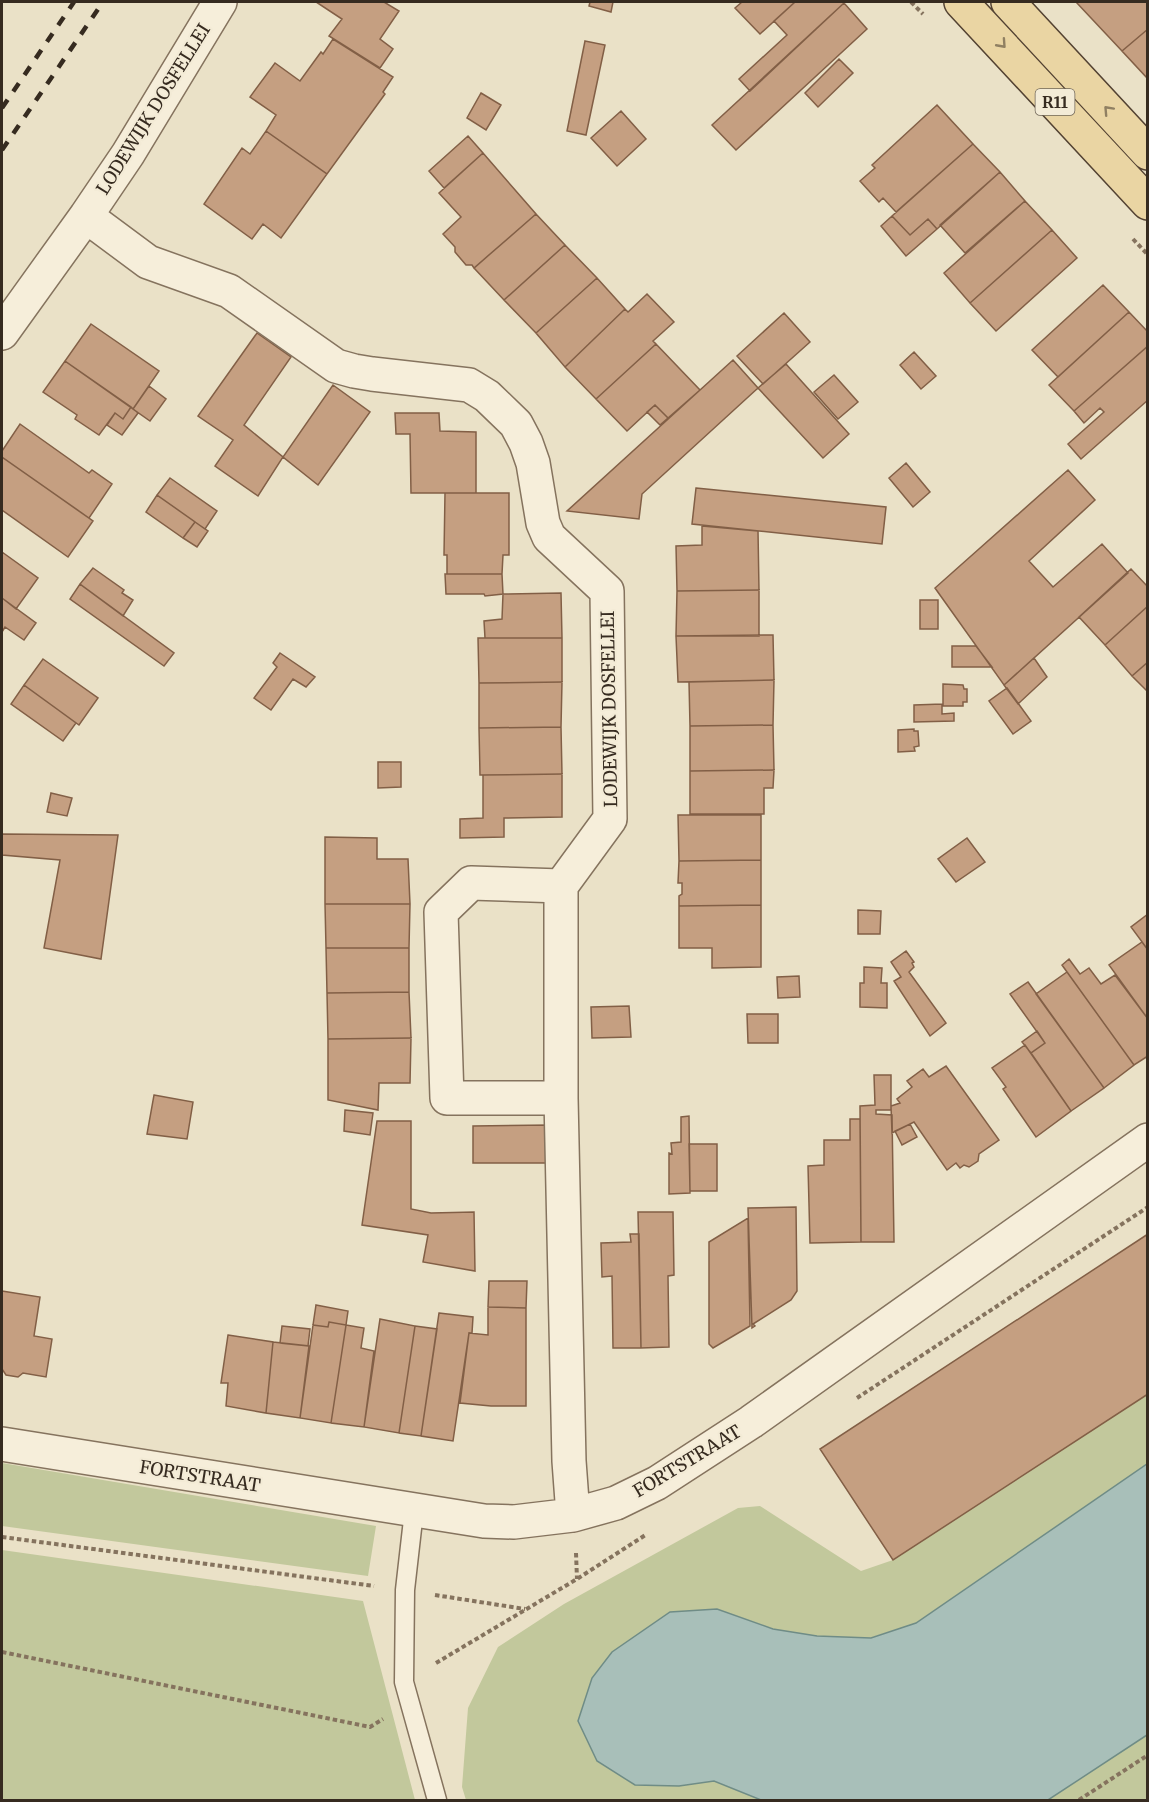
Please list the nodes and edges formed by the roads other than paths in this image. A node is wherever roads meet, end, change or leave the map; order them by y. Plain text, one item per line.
1 (220, 2) edge
2 (961, 2) edge
3 (1008, 2) edge
4 (1148, 153) edge
5 (1148, 203) edge
6 (86, 216) junction
7 (2, 333) edge
8 (561, 886) junction
9 (561, 1098) junction
10 (1148, 1140) edge
11 (2, 1444) edge
12 (414, 1511) junction
13 (573, 1515) junction
14 (436, 1800) edge

1 - 6 street, LODEWIJK DOSFELLEI
2 -> 5 main road, R11
4 -> 3 main road, R11
6 - 7 street, LODEWIJK DOSFELLEI
6 - 8 street, LODEWIJK DOSFELLEI
8 - 9 street
8 - 9 street
9 - 13 street
10 - 13 street, FORTSTRAAT
11 - 12 street, FORTSTRAAT
12 - 13 street, FORTSTRAAT
12 - 14 lane

